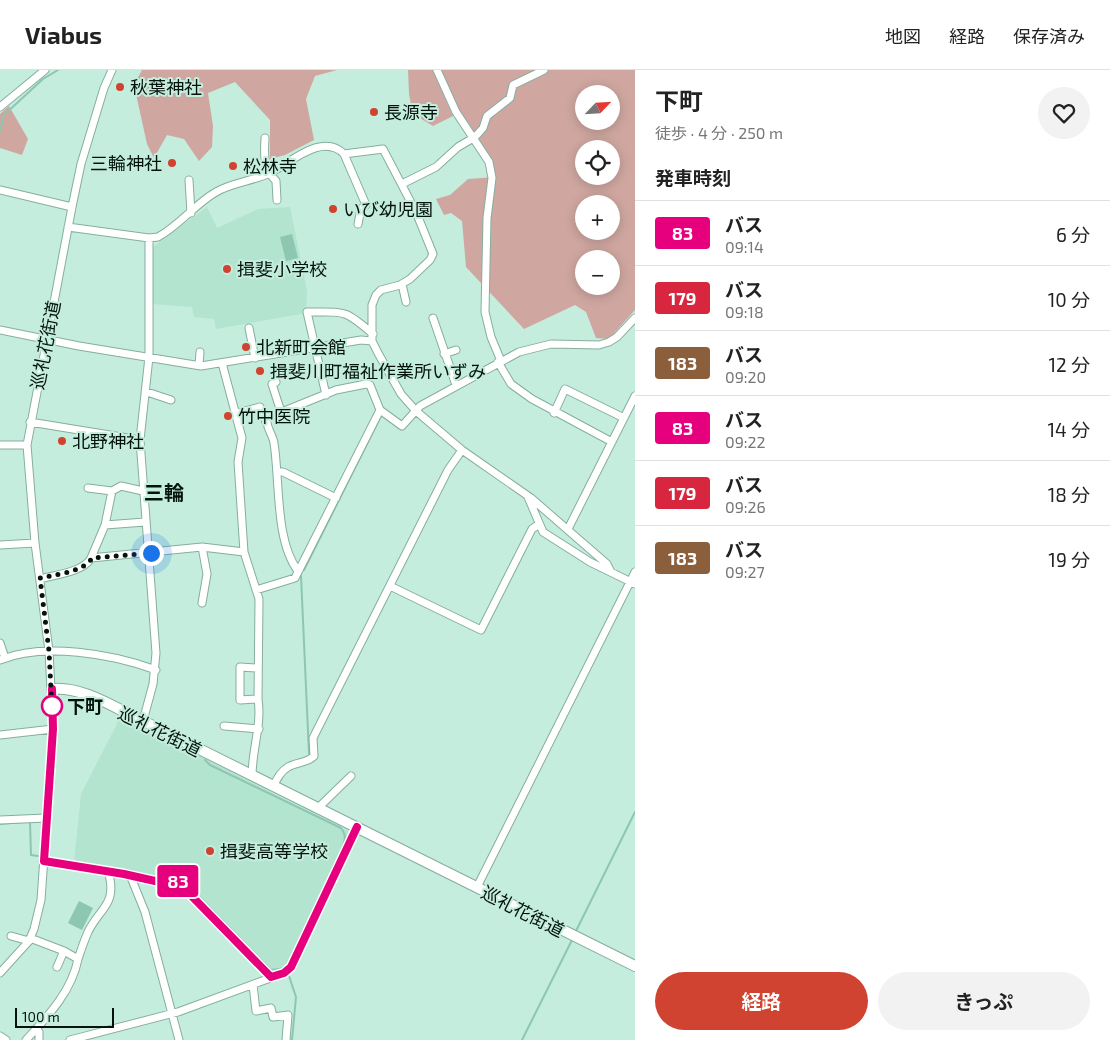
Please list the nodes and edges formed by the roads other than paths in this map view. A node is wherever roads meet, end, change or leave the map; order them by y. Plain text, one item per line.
1 (45, 70) edge
2 (111, 70) edge
3 (437, 70) edge
4 (544, 70) edge
5 (0, 107) edge
6 (265, 138) dead end
7 (472, 138) junction
8 (344, 154) junction
9 (268, 174) junction
10 (189, 180) dead end
11 (402, 184) junction
12 (0, 190) edge
13 (277, 200) dead end
14 (72, 207) junction
15 (191, 213) junction
16 (358, 224) dead end
17 (68, 227) junction
18 (149, 238) junction
19 (402, 284) junction
20 (406, 302) dead end
21 (433, 318) dead end
22 (635, 318) edge
23 (249, 328) dead end
24 (0, 330) edge
25 (46, 338) junction
26 (373, 338) junction
27 (315, 348) junction
28 (456, 350) dead end
29 (200, 352) dead end
30 (444, 354) junction
31 (149, 357) junction
32 (255, 358) junction
33 (499, 362) junction
34 (222, 363) junction
35 (199, 365) junction
36 (276, 382) dead end
37 (456, 385) junction
38 (147, 392) junction
39 (326, 395) junction
40 (635, 396) edge
41 (171, 400) dead end
42 (380, 410) junction
43 (416, 411) junction
44 (282, 412) junction
45 (237, 413) junction
46 (554, 413) junction
47 (624, 418) junction
48 (30, 422) junction
49 (266, 422) junction
50 (140, 440) junction
51 (612, 442) junction
52 (0, 445) edge
53 (27, 445) junction
54 (462, 450) junction
55 (277, 472) junction
56 (88, 488) dead end
57 (112, 491) junction
58 (143, 491) junction
59 (528, 497) junction
60 (336, 498) junction
61 (145, 522) junction
62 (105, 525) junction
63 (538, 525) dead end
64 (568, 529) junction
65 (35, 543) junction
66 (0, 545) edge
67 (202, 547) junction
68 (147, 552) junction
69 (244, 552) junction
70 (92, 558) junction
71 (298, 571) junction
72 (611, 572) junction
73 (635, 572) edge
74 (40, 578) junction
75 (633, 583) edge
76 (390, 586) junction
77 (256, 590) junction
78 (202, 603) dead end
79 (0, 644) edge
80 (49, 651) junction
81 (2, 659) edge
82 (258, 668) junction
83 (156, 670) junction
84 (52, 689) junction
85 (258, 699) junction
86 (142, 721) junction
87 (224, 726) dead end
88 (53, 729) junction
89 (259, 729) junction
90 (0, 735) edge
91 (252, 776) junction
92 (350, 776) dead end
93 (273, 787) junction
94 (318, 808) junction
95 (46, 818) junction
96 (0, 820) edge
97 (357, 827) junction
98 (44, 861) junction
99 (108, 871) junction
100 (130, 875) junction
101 (476, 887) junction
102 (11, 936) dead end
103 (29, 940) junction
104 (64, 951) junction
105 (78, 959) junction
106 (635, 966) edge
107 (57, 967) dead end
108 (0, 973) edge
109 (271, 977) junction
110 (253, 985) junction
111 (172, 1014) junction
112 (0, 1036) edge
113 (6, 1040) edge
114 (26, 1040) edge
115 (72, 1040) edge
116 (178, 1040) edge
117 (286, 1040) edge

1 - 5 street
2 - 14 street, 巡礼花街道
3 - 7 street
4 - 7 street
6 - 9 street
7 - 11 street
7 - 33 street
8 - 9 street
8 - 11 street
8 - 16 street
9 - 13 street
9 - 15 street
10 - 15 street
11 - 19 street
12 - 14 street
14 - 17 street, 巡礼花街道
15 - 18 street
17 - 18 street
17 - 25 street, 巡礼花街道
18 - 31 street
19 - 20 street
19 - 26 street
21 - 30 street
22 - 33 street
23 - 32 street
24 - 25 street
25 - 31 street
25 - 48 street, 巡礼花街道
26 - 27 street
26 - 27 street
26 - 43 street
27 - 32 street
27 - 39 street
28 - 30 street
29 - 35 street
30 - 37 street
31 - 35 street
31 - 38 street
32 - 34 street
33 - 37 street
33 - 46 street
34 - 35 street
34 - 45 street
36 - 44 street
37 - 43 street
38 - 41 street
38 - 50 street
39 - 42 street
39 - 44 street
40 - 47 street
42 - 43 street
42 - 60 street
43 - 54 street
44 - 49 street
45 - 49 street
45 - 69 street
46 - 47 street
46 - 51 street
47 - 51 street
48 - 50 street
48 - 53 street, 巡礼花街道
49 - 55 street
50 - 58 street
51 - 64 street
52 - 53 street
53 - 65 street, 巡礼花街道
54 - 59 street
54 - 76 street
55 - 60 street
55 - 71 street
56 - 57 street
57 - 58 street
57 - 62 street
58 - 61 street
59 - 64 street
59 - 72 street
60 - 71 street
61 - 62 street
61 - 68 street
62 - 70 street
63 - 76 street
64 - 72 street
65 - 66 street
65 - 74 street, 巡礼花街道
67 - 68 street
67 - 69 street
67 - 78 street
68 - 70 street
68 - 83 street
69 - 77 street
70 - 74 street
71 - 77 street
72 - 75 street
73 - 75 street
74 - 80 street, 巡礼花街道
75 - 101 street
76 - 93 street
77 - 82 street
79 - 81 street
80 - 81 street
80 - 83 street
80 - 84 street, 巡礼花街道
82 - 85 street
82 - 85 street
83 - 86 street
84 - 86 street, 巡礼花街道
84 - 88 street
85 - 89 street
86 - 91 street, 巡礼花街道
87 - 89 street
88 - 90 street
88 - 95 street
89 - 91 street
91 - 93 street, 巡礼花街道
92 - 94 street
93 - 94 street, 巡礼花街道
94 - 97 street, 巡礼花街道
95 - 96 street
95 - 98 street
97 - 101 street, 巡礼花街道
97 - 109 street
98 - 99 street
98 - 103 street
99 - 100 street
99 - 105 street
100 - 109 street
100 - 111 street
101 - 106 street, 巡礼花街道
102 - 103 street
103 - 104 street
103 - 108 street
104 - 105 street
104 - 107 street
105 - 114 street
109 - 110 street
110 - 111 street
110 - 117 street
111 - 115 street
111 - 116 street
112 - 113 street

